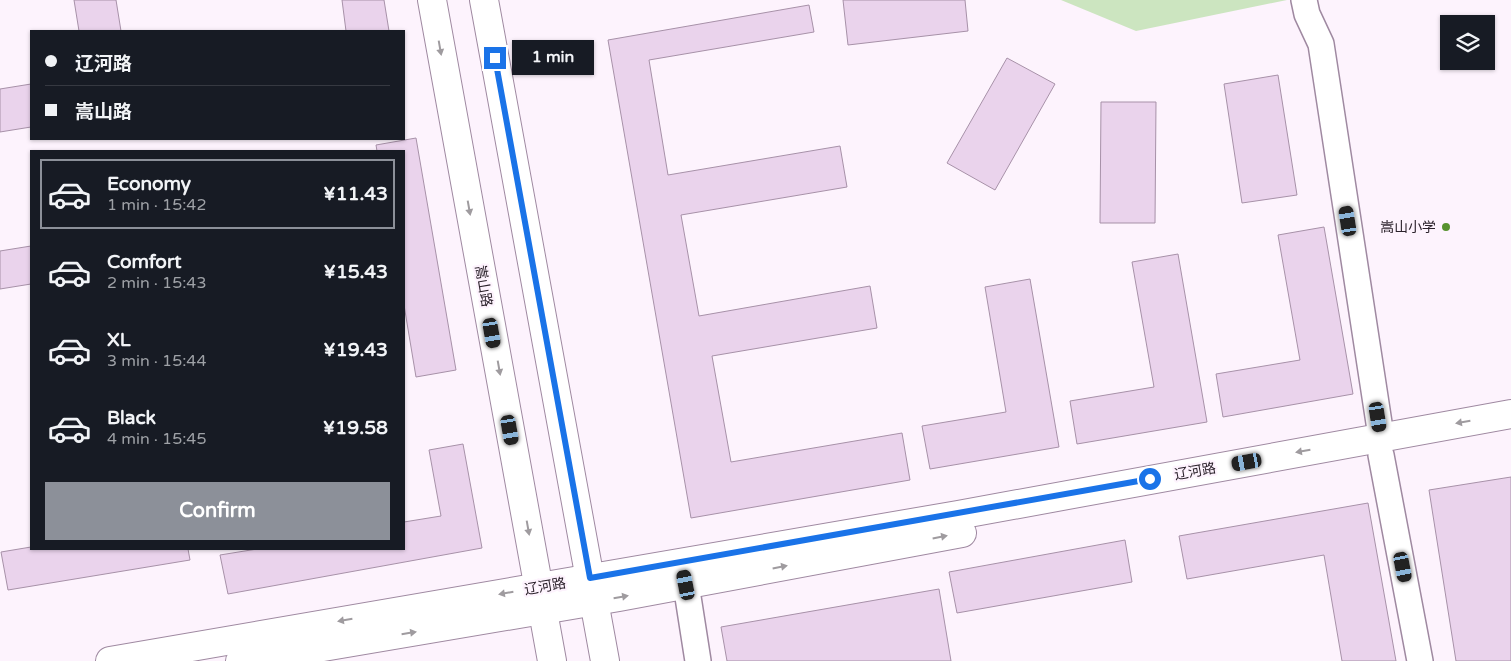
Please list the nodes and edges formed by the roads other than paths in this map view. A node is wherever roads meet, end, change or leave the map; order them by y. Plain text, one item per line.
1 (432, 0) edge
2 (484, 0) edge
3 (1304, 0) edge
4 (1511, 414) edge
5 (1511, 431) edge
6 (1382, 446) junction
7 (684, 573) junction
8 (592, 590) junction
9 (541, 599) junction
10 (110, 661) edge
11 (240, 661) edge
12 (552, 661) edge
13 (605, 661) edge
14 (698, 661) edge
15 (1420, 661) edge

1 -> 9 main road, 嵩山路
2 - 8 main road
3 - 6 street
4 -> 6 main road, 辽河路
5 - 6 main road, 辽河路
6 - 7 main road, 辽河路
6 - 15 street
7 - 8 main road, 辽河路
7 - 14 street
8 - 9 main road, 辽河路
8 - 13 main road
9 -> 10 main road, 辽河路
11 -> 9 main road, 辽河路
9 - 12 main road, 嵩山路

